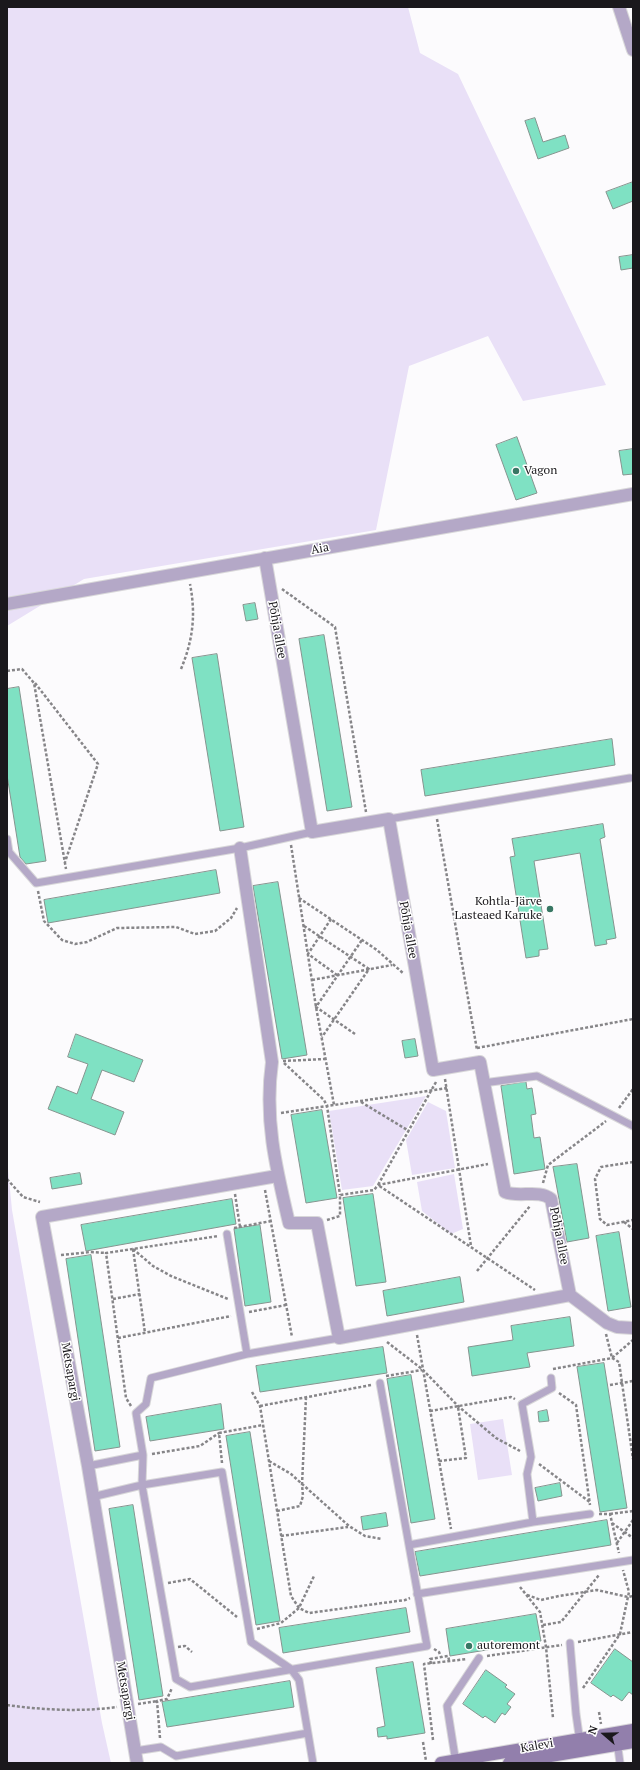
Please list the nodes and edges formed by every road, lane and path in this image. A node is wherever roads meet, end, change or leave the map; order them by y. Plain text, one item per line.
1 (619, 7) edge
2 (633, 50) edge
3 (633, 494) edge
4 (265, 558) junction
5 (188, 572) junction
6 (268, 580) junction
7 (7, 604) edge
8 (181, 669) dead end
9 (7, 671) edge
10 (34, 683) junction
11 (630, 778) dead end
12 (436, 811) junction
13 (389, 819) junction
14 (367, 822) junction
15 (312, 832) junction
16 (289, 837) junction
17 (7, 839) edge
18 (240, 848) junction
19 (65, 862) junction
20 (68, 878) junction
21 (36, 883) junction
22 (246, 892) junction
23 (299, 898) junction
24 (331, 919) junction
25 (304, 926) junction
26 (319, 936) junction
27 (362, 940) junction
28 (308, 954) junction
29 (350, 957) junction
30 (392, 965) junction
31 (369, 969) junction
32 (338, 975) junction
33 (312, 980) junction
34 (418, 984) junction
35 (316, 1007) junction
36 (633, 1019) edge
37 (334, 1020) junction
38 (355, 1034) dead end
39 (321, 1037) junction
40 (477, 1048) junction
41 (325, 1059) junction
42 (277, 1062) junction
43 (480, 1062) junction
44 (444, 1068) junction
45 (483, 1083) junction
46 (447, 1088) junction
47 (633, 1089) edge
48 (431, 1091) junction
49 (361, 1102) junction
50 (334, 1105) junction
51 (327, 1106) junction
52 (268, 1114) junction
53 (613, 1116) junction
54 (633, 1126) edge
55 (408, 1131) junction
56 (499, 1162) junction
57 (633, 1162) edge
58 (459, 1169) junction
59 (277, 1176) junction
60 (263, 1178) junction
61 (7, 1179) edge
62 (234, 1183) junction
63 (378, 1184) junction
64 (539, 1194) junction
65 (340, 1195) junction
66 (40, 1202) dead end
67 (633, 1220) edge
68 (271, 1221) junction
69 (623, 1222) junction
70 (317, 1223) junction
71 (240, 1227) junction
72 (633, 1229) edge
73 (227, 1234) junction
74 (471, 1247) junction
75 (133, 1249) junction
76 (106, 1253) junction
77 (49, 1257) junction
78 (487, 1258) junction
79 (477, 1271) dead end
80 (140, 1294) junction
81 (570, 1295) junction
82 (112, 1299) junction
83 (549, 1299) junction
84 (286, 1305) junction
85 (240, 1311) junction
86 (601, 1318) junction
87 (415, 1324) junction
88 (633, 1328) edge
89 (374, 1332) junction
90 (145, 1333) junction
91 (118, 1338) junction
92 (338, 1338) junction
93 (633, 1340) edge
94 (294, 1346) junction
95 (247, 1354) junction
96 (612, 1358) junction
97 (423, 1370) junction
98 (551, 1378) joint
99 (633, 1381) edge
100 (380, 1383) junction
101 (622, 1383) junction
102 (610, 1385) dead end
103 (552, 1388) junction
104 (252, 1392) dead end
105 (306, 1397) junction
106 (522, 1404) junction
107 (260, 1406) junction
108 (458, 1406) junction
109 (430, 1411) junction
110 (136, 1413) junction
111 (263, 1425) junction
112 (219, 1433) junction
113 (143, 1455) junction
114 (531, 1457) junction
115 (633, 1459) edge
116 (268, 1460) junction
117 (439, 1461) junction
118 (88, 1466) junction
119 (222, 1472) junction
120 (142, 1485) junction
121 (302, 1485) junction
122 (92, 1497) junction
123 (590, 1503) junction
124 (277, 1511) junction
125 (633, 1511) edge
126 (590, 1514) junction
127 (610, 1514) junction
128 (633, 1520) edge
129 (533, 1522) junction
130 (612, 1522) junction
131 (349, 1526) junction
132 (624, 1532) junction
133 (281, 1536) junction
134 (452, 1537) junction
135 (633, 1538) edge
136 (382, 1539) dead end
137 (617, 1543) junction
138 (409, 1545) junction
139 (633, 1560) edge
140 (621, 1562) junction
141 (608, 1564) junction
142 (314, 1576) dead end
143 (514, 1579) junction
144 (159, 1584) junction
145 (585, 1592) junction
146 (417, 1594) junction
147 (526, 1595) junction
148 (633, 1596) edge
149 (628, 1598) junction
150 (299, 1608) junction
151 (543, 1625) junction
152 (249, 1631) junction
153 (633, 1632) edge
154 (620, 1634) junction
155 (570, 1643) junction
156 (546, 1647) junction
157 (479, 1658) junction
158 (291, 1669) junction
159 (176, 1679) junction
160 (575, 1700) junction
161 (157, 1701) junction
162 (7, 1705) edge
163 (128, 1706) junction
164 (599, 1712) dead end
165 (553, 1718) dead end
166 (602, 1730) dead end
167 (633, 1730) edge
168 (308, 1733) junction
169 (616, 1739) junction
170 (433, 1740) dead end
171 (423, 1742) dead end
172 (633, 1742) edge
173 (581, 1745) junction
174 (161, 1747) junction
175 (552, 1754) edge
176 (136, 1757) edge
177 (426, 1761) dead end
178 (456, 1762) edge
179 (313, 1763) edge
180 (441, 1763) edge
181 (509, 1763) edge
182 (620, 1763) edge

1 - 2 street
3 - 4 street, Aia
4 - 5 street, Aia
4 - 6 street, Põhja allee
5 - 7 street, Aia
5 - 8 path
6 - 14 path
6 - 15 street, Põhja allee
9 - 10 path
10 - 19 path
10 - 19 path
11 - 12 lane
12 - 13 lane
12 - 40 path
13 - 14 street
13 - 34 street, Põhja allee
14 - 15 street
15 - 16 lane
16 - 18 lane
16 - 23 path
17 - 21 lane
18 - 20 lane
18 - 22 street
19 - 20 path
20 - 21 lane
21 - 22 path
22 - 42 street
23 - 24 path
23 - 25 path
24 - 26 path
24 - 27 path
25 - 26 path
25 - 28 path
26 - 28 path
26 - 29 path
27 - 29 path
27 - 30 path
28 - 32 path
28 - 33 path
29 - 31 path
29 - 32 path
30 - 31 path
30 - 34 path
31 - 32 path
31 - 37 path
32 - 33 path
32 - 35 path
33 - 35 path
34 - 44 street, Põhja allee
35 - 37 path
35 - 39 path
36 - 40 path
37 - 38 path
37 - 39 path
39 - 41 path
40 - 43 path
41 - 42 path
41 - 50 path
42 - 51 path
42 - 52 street
43 - 44 street
43 - 45 street, Põhja allee
44 - 46 path
44 - 48 path
45 - 53 lane
45 - 56 street, Põhja allee
46 - 48 path
46 - 58 path
47 - 53 path
48 - 49 path
48 - 55 path
49 - 50 path
49 - 55 path
50 - 51 path
51 - 52 path
51 - 65 path
52 - 59 street
53 - 54 lane
53 - 64 path
55 - 63 path
56 - 58 path
56 - 64 street, Põhja allee
57 - 69 path
58 - 63 path
58 - 74 path
59 - 60 street, Metsapargi
59 - 70 street
60 - 62 street, Metsapargi
60 - 68 path
61 - 66 path
62 - 71 path
62 - 77 street, Metsapargi
63 - 65 path
63 - 74 path
64 - 78 path
64 - 81 street, Põhja allee
65 - 70 path
67 - 69 path
68 - 71 path
68 - 84 path
69 - 72 path
70 - 92 street
71 - 73 path
73 - 75 path
73 - 85 lane
74 - 78 path
75 - 76 path
75 - 80 path
75 - 85 path
76 - 77 path
76 - 82 path
77 - 118 street, Metsapargi
78 - 79 path
78 - 83 path
80 - 82 path
80 - 90 path
81 - 83 street
81 - 86 street
82 - 91 path
83 - 87 street
84 - 85 path
84 - 94 path
85 - 90 path
85 - 95 lane
86 - 88 street
86 - 96 path
87 - 89 street
87 - 97 path
89 - 92 street
89 - 97 path
90 - 91 path
91 - 110 path
92 - 94 lane
93 - 96 path
94 - 95 lane
95 - 110 lane
96 - 98 path
96 - 101 path
97 - 100 path
97 - 108 path
97 - 109 path
98 - 103 lane
99 - 101 path
100 - 105 path
100 - 138 lane
101 - 102 path
101 - 115 path
103 - 106 lane
103 - 123 path
104 - 107 path
105 - 107 path
105 - 121 path
106 - 108 path
106 - 114 lane
107 - 111 path
108 - 109 path
108 - 114 path
108 - 117 path
109 - 117 path
110 - 113 lane
111 - 112 path
111 - 116 path
112 - 113 path
112 - 119 path
113 - 118 lane
113 - 120 lane
114 - 123 path
114 - 129 lane
116 - 121 path
116 - 124 path
117 - 134 path
118 - 122 street, Metsapargi
119 - 120 lane
119 - 152 lane
120 - 122 lane
120 - 144 lane
121 - 124 path
121 - 131 path
122 - 163 street, Metsapargi
123 - 126 path
124 - 133 path
125 - 127 path
126 - 127 path
126 - 129 lane
127 - 130 path
128 - 132 path
129 - 134 lane
130 - 132 path
130 - 137 path
131 - 133 path
131 - 136 path
132 - 135 path
132 - 137 path
133 - 150 path
134 - 138 lane
137 - 140 path
138 - 146 lane
139 - 140 lane
140 - 141 lane
140 - 149 path
141 - 143 lane
141 - 145 path
142 - 150 path
143 - 146 lane
143 - 147 path
144 - 152 path
144 - 159 lane
145 - 147 path
145 - 149 path
145 - 151 path
146 - 150 path
146 - 158 lane
147 - 151 path
148 - 149 path
149 - 154 path
150 - 152 path
151 - 156 path
152 - 158 lane
153 - 154 path
154 - 155 path
154 - 160 path
155 - 156 path
155 - 160 lane
156 - 157 path
156 - 165 path
157 - 170 path
157 - 178 lane
158 - 159 lane
158 - 168 lane
159 - 161 path
160 - 173 lane
161 - 163 path
161 - 174 path
162 - 163 path
163 - 176 street, Metsapargi
164 - 166 path
167 - 169 main road, Kalevi
168 - 174 lane
168 - 179 lane
169 - 172 main road, Kalevi
169 - 173 main road, Kalevi
169 - 182 lane
171 - 177 path
173 - 175 main road, Kalevi
174 - 176 lane
175 - 178 main road, Kalevi
175 - 181 main road, Kalevi
178 - 180 main road, Kalevi

